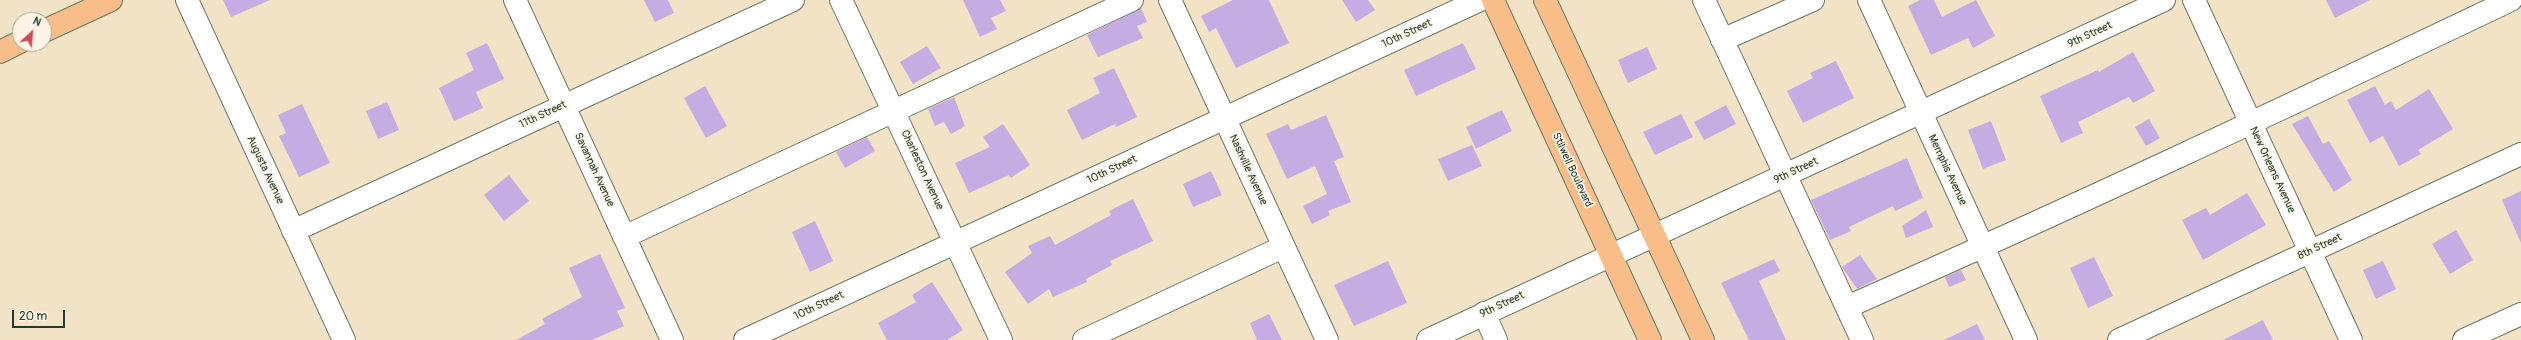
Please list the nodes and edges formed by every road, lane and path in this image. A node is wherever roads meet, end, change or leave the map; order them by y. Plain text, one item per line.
1 (111, 0) edge
2 (187, 0) edge
3 (515, 0) edge
4 (793, 0) edge
5 (841, 0) edge
6 (1132, 0) edge
7 (1170, 0) edge
8 (1480, 0) edge
9 (1493, 0) edge
10 (1545, 0) edge
11 (1704, 0) edge
12 (1813, 0) edge
13 (1869, 0) edge
14 (2164, 0) edge
15 (2194, 0) edge
16 (2510, 0) edge
17 (52, 27) edge
18 (1722, 40) junction
19 (12, 46) edge
20 (0, 52) edge
21 (564, 105) junction
22 (894, 110) junction
23 (1921, 114) junction
24 (1224, 118) junction
25 (2251, 124) junction
26 (2521, 154) edge
27 (1786, 176) junction
28 (294, 230) junction
29 (1654, 236) junction
30 (624, 237) junction
31 (956, 243) junction
32 (1283, 247) junction
33 (1982, 248) junction
34 (2310, 252) junction
35 (1611, 255) junction
36 (1847, 307) junction
37 (1484, 313) junction
38 (2521, 314) edge
39 (344, 340) edge
40 (672, 340) edge
41 (745, 340) edge
42 (1001, 340) edge
43 (1084, 340) edge
44 (1327, 340) edge
45 (1428, 340) edge
46 (1496, 340) edge
47 (1650, 340) edge
48 (1703, 340) edge
49 (1862, 340) edge
50 (2026, 340) edge
51 (2119, 340) edge
52 (2350, 340) edge
53 (2464, 340) edge

1 - 17 main road
2 - 28 street, Augusta Avenue
3 - 21 street, Savannah Avenue
4 - 21 street, 11th Street
5 - 22 street, Charleston Avenue
6 - 22 street
7 - 24 street, Nashville Avenue
8 - 24 street, 10th Street
9 - 35 main road, Stilwell Boulevard
10 - 29 main road
11 - 18 street
12 - 18 street
13 - 23 street, Memphis Avenue
14 - 23 street, 9th Street
15 - 25 street, New Orleans Avenue
16 - 25 street
18 - 27 street
19 - 20 main road
21 - 28 street, 11th Street
21 - 30 street, Savannah Avenue
22 - 30 street
22 - 31 street, Charleston Avenue
23 - 27 street, 9th Street
23 - 33 street, Memphis Avenue
24 - 31 street, 10th Street
24 - 32 street, Nashville Avenue
25 - 33 street
25 - 34 street, New Orleans Avenue
26 - 34 street, 8th Street
27 - 29 street, 9th Street
27 - 36 street
28 - 39 street, Augusta Avenue
29 - 35 street, 9th Street
29 - 48 main road
30 - 40 street, Savannah Avenue
31 - 41 street, 10th Street
31 - 42 street, Charleston Avenue
32 - 43 street
32 - 44 street, Nashville Avenue
33 - 36 street
33 - 50 street, Memphis Avenue
34 - 51 street, 8th Street
34 - 52 street, New Orleans Avenue
35 - 37 street, 9th Street
35 - 47 main road, Stilwell Boulevard
36 - 49 street
37 - 45 street, 9th Street
37 - 46 street
38 - 53 street

